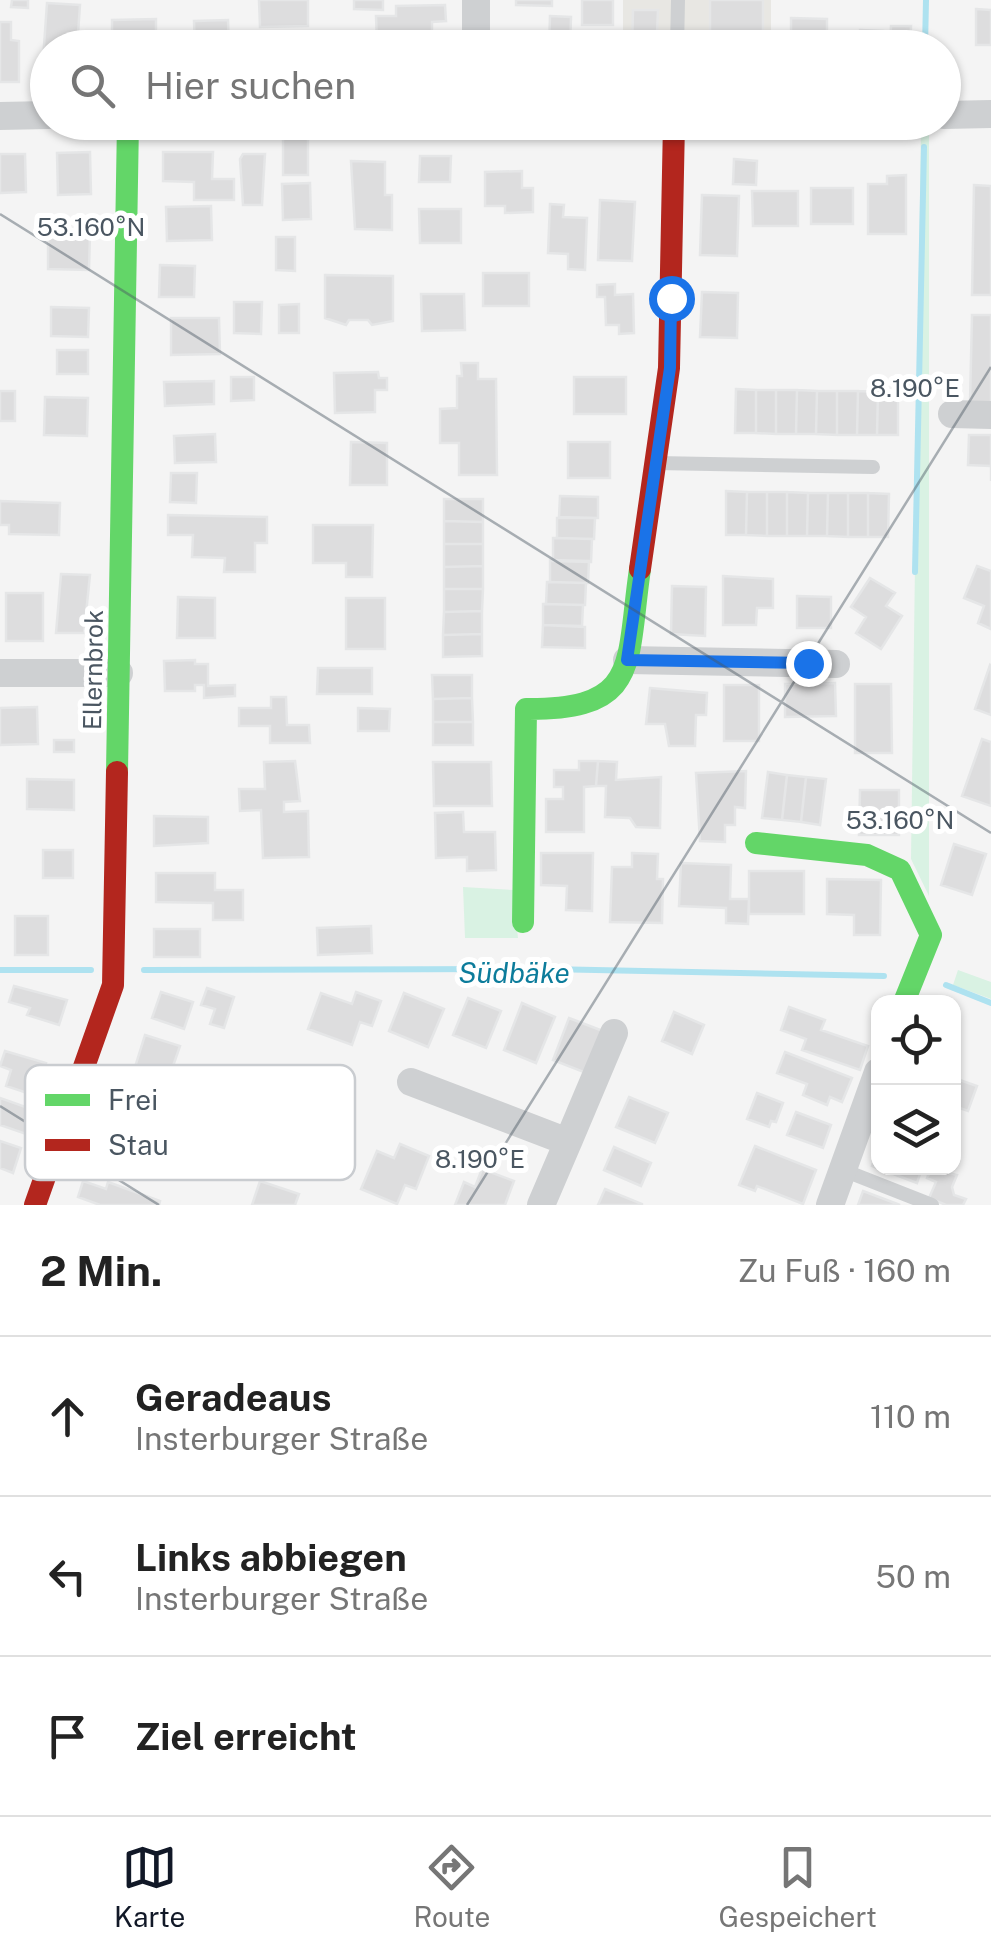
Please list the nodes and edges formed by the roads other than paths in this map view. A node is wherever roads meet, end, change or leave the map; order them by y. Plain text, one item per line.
1 (476, 0) edge
2 (678, 0) edge
3 (476, 30) edge
4 (677, 30) edge
5 (991, 114) edge
6 (961, 115) edge
7 (0, 116) edge
8 (30, 116) edge
9 (128, 140) edge
10 (674, 140) edge
11 (952, 414) dead end
12 (991, 415) edge
13 (655, 463) junction
14 (872, 467) dead end
15 (627, 660) junction
16 (836, 664) dead end
17 (119, 672) junction
18 (0, 673) edge
19 (756, 843) dead end
20 (522, 922) dead end
21 (907, 995) edge
22 (614, 1033) dead end
23 (84, 1065) edge
24 (411, 1082) dead end
25 (873, 1085) edge
26 (568, 1142) junction
27 (843, 1170) junction
28 (43, 1180) edge
29 (34, 1205) edge
30 (541, 1205) edge
31 (830, 1205) edge
32 (932, 1205) edge

1 - 3 street
2 - 4 lane
5 - 6 street
7 - 8 street
9 - 17 street, Ellernbrok
10 - 13 street
11 - 12 street
13 - 14 lane
13 - 15 street
15 - 16 street
15 - 20 street
17 - 18 street
17 - 23 street, Ellernbrok
19 - 21 street
22 - 26 street
24 - 26 street
25 - 27 street
26 - 30 street
27 - 31 street
27 - 32 lane
28 - 29 street, Ellernbrok

